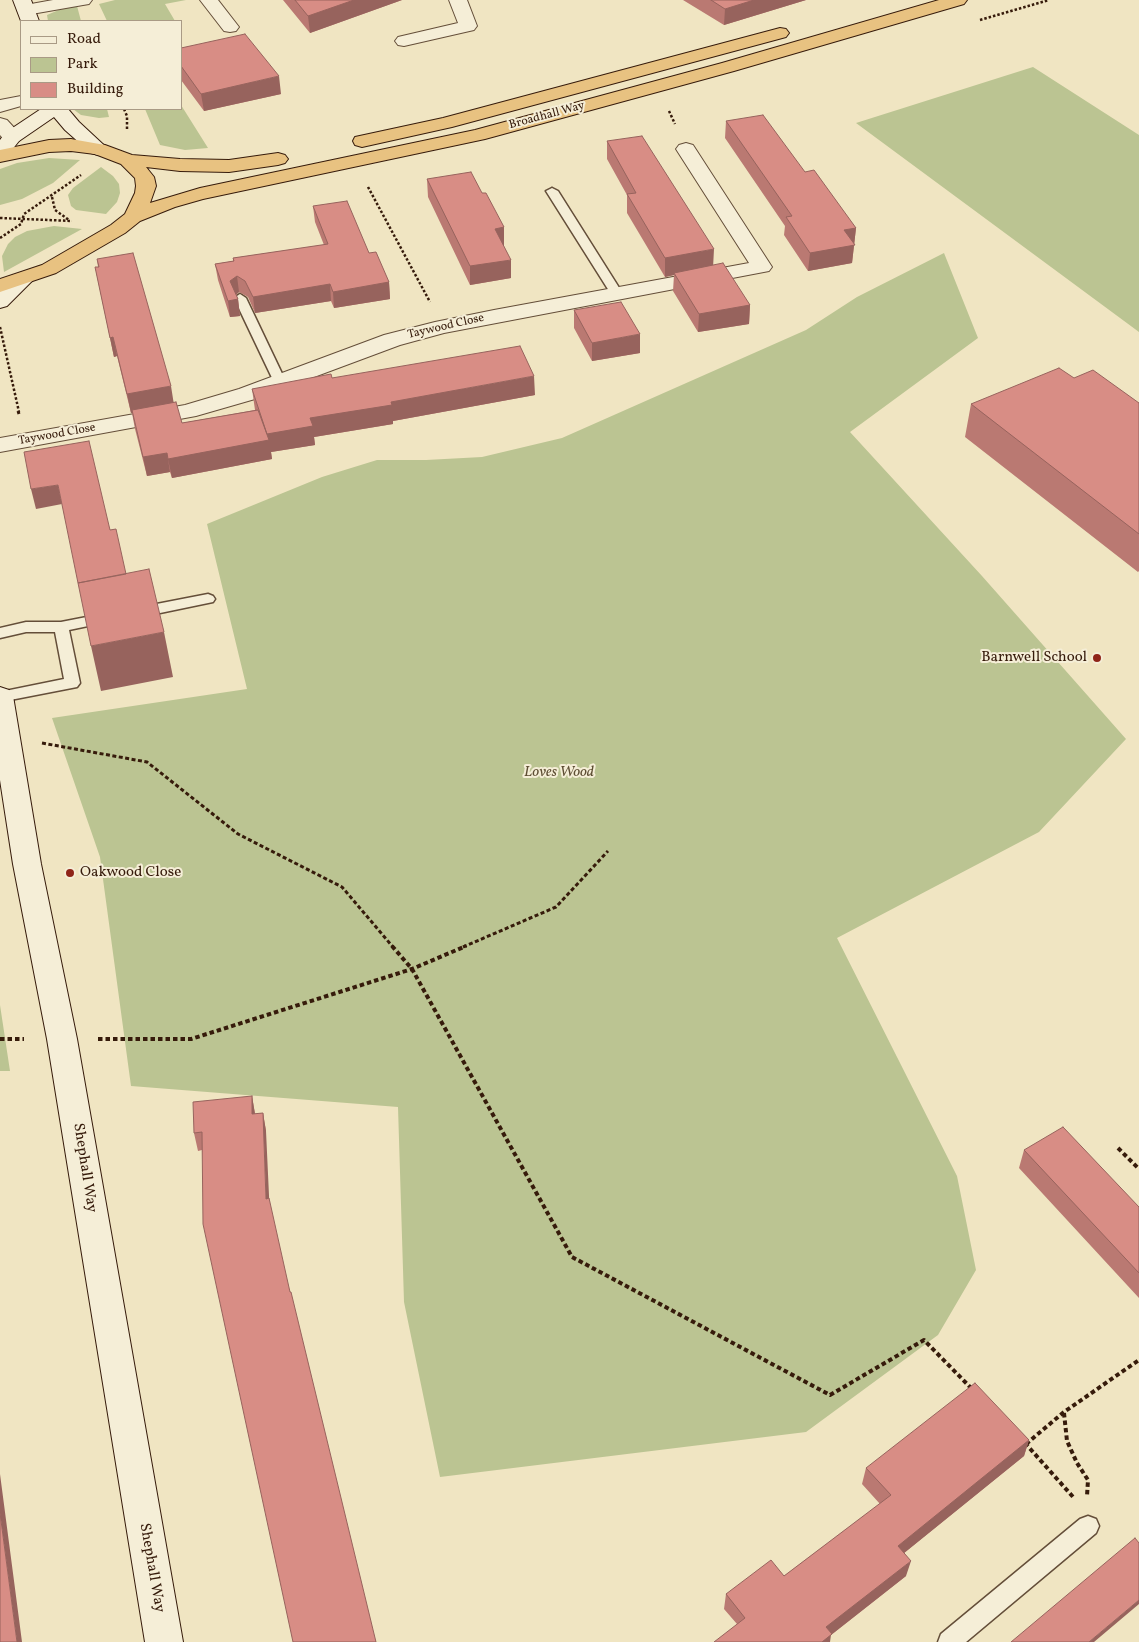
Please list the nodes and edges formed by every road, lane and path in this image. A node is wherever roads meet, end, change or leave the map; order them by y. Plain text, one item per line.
1 (83, 0) edge
2 (209, 0) edge
3 (458, 0) edge
4 (958, 0) edge
5 (26, 10) edge
6 (230, 27) dead end
7 (793, 29) dead end
8 (404, 41) dead end
9 (20, 101) edge
10 (0, 106) edge
11 (51, 110) edge
12 (59, 110) edge
13 (124, 110) edge
14 (6, 130) edge
15 (128, 136) dead end
16 (686, 148) dead end
17 (98, 149) junction
18 (0, 154) edge
19 (128, 160) junction
20 (84, 173) dead end
21 (366, 184) dead end
22 (552, 192) dead end
23 (52, 196) junction
24 (133, 217) junction
25 (0, 218) edge
26 (23, 220) junction
27 (70, 221) junction
28 (80, 221) dead end
29 (0, 238) edge
30 (24, 279) junction
31 (0, 286) edge
32 (617, 294) junction
33 (240, 298) edge
34 (0, 302) edge
35 (0, 327) edge
36 (443, 327) junction
37 (280, 382) junction
38 (26, 440) junction
39 (0, 445) edge
40 (208, 599) dead end
41 (61, 627) junction
42 (0, 633) edge
43 (0, 696) edge
44 (7, 737) junction
45 (608, 851) dead end
46 (412, 969) junction
47 (62, 1038) junction
48 (0, 1039) edge
49 (1118, 1148) dead end
50 (1139, 1169) edge
51 (1139, 1360) edge
52 (972, 1389) edge
53 (1064, 1412) junction
54 (1019, 1437) edge
55 (1026, 1444) junction
56 (1084, 1519) junction
57 (164, 1642) edge
58 (949, 1642) edge

1 - 5 street
2 - 6 street
3 - 8 street
4 - 24 highway, Broadhall Way
7 - 19 highway, Broadhall Way
9 - 10 street
11 - 14 street
12 - 17 street
13 - 15 path
14 - 18 street
16 - 32 street, Taywood Close
17 - 18 highway
17 - 19 highway
19 - 24 highway
20 - 23 path
21 - 36 path
22 - 32 lane
23 - 26 path
23 - 27 path
24 - 30 highway, Broadhall Way
25 - 26 path
26 - 27 path
26 - 29 path
27 - 28 path
30 - 31 highway, Broadhall Way
30 - 34 street
32 - 36 street, Taywood Close
33 - 37 lane
35 - 38 path
36 - 37 street, Taywood Close
37 - 38 street, Taywood Close
38 - 39 street, Taywood Close
40 - 41 lane
41 - 42 lane
41 - 43 lane
43 - 44 street, Shephall Way
44 - 46 path
44 - 47 street, Shephall Way
45 - 46 path
46 - 47 path
46 - 52 path
47 - 48 path
47 - 57 street, Shephall Way
49 - 50 path
51 - 53 path
53 - 55 path
53 - 56 path
54 - 55 path
55 - 56 path
56 - 58 lane

